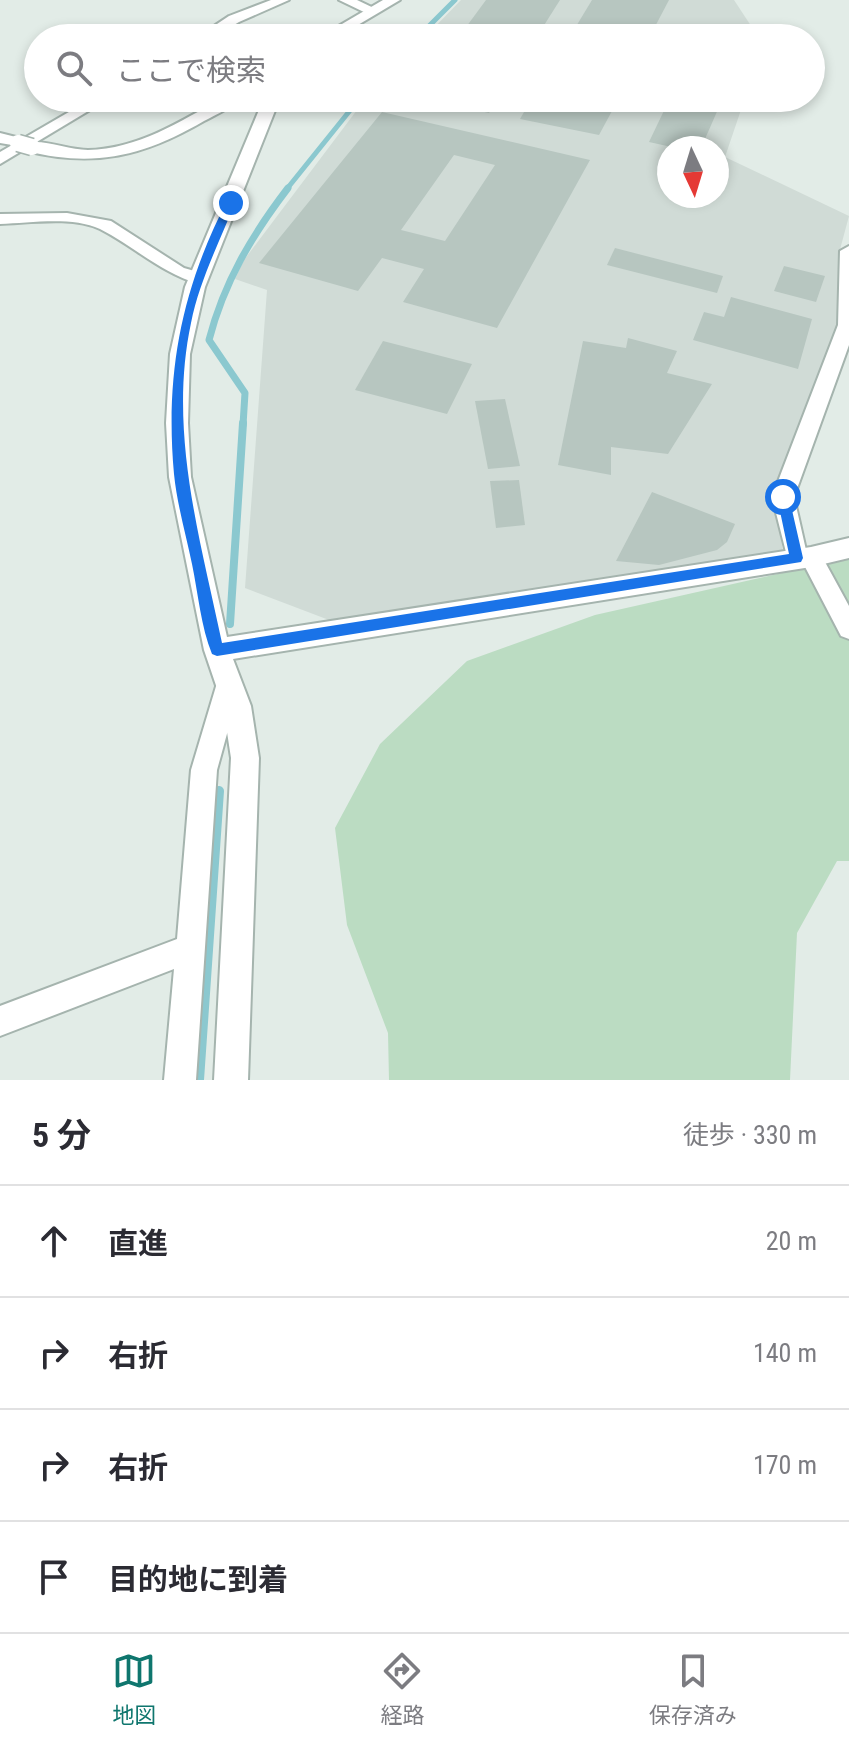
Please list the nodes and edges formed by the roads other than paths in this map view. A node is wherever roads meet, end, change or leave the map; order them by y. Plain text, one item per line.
1 (283, 0) edge
2 (345, 0) edge
3 (393, 0) edge
4 (373, 11) junction
5 (226, 24) edge
6 (350, 24) edge
7 (79, 112) edge
8 (209, 112) edge
9 (266, 112) edge
10 (0, 138) edge
11 (0, 159) edge
12 (0, 219) edge
13 (849, 251) edge
14 (199, 278) junction
15 (849, 548) edge
16 (804, 557) junction
17 (849, 629) edge
18 (217, 650) junction
19 (229, 683) junction
20 (190, 948) junction
21 (0, 1021) edge
22 (180, 1080) edge
23 (231, 1080) edge

1 - 5 street
2 - 4 street
3 - 4 street
4 - 6 street
7 - 11 street
8 - 10 street
9 - 14 street
12 - 14 street
13 - 16 street
14 - 18 street
15 - 16 street
16 - 17 street
16 - 18 street
18 - 19 street
19 - 20 street
19 - 23 street
20 - 21 street
20 - 22 street

